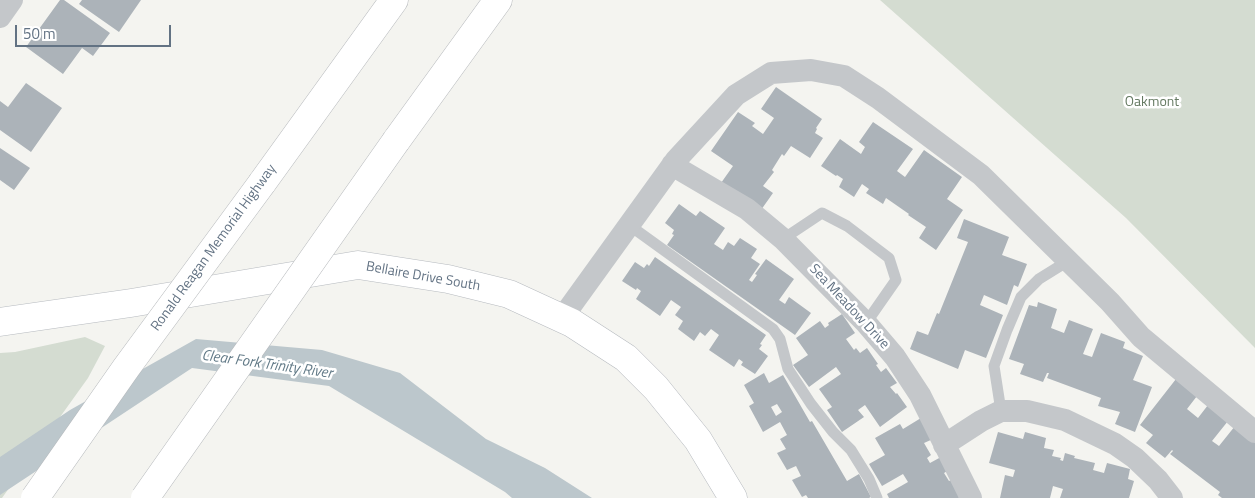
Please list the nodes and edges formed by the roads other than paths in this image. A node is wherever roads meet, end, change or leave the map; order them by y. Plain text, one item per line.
1 (12, 0) edge
2 (394, 0) edge
3 (498, 0) edge
4 (0, 17) edge
5 (672, 165) junction
6 (629, 225) junction
7 (783, 239) junction
8 (1068, 261) junction
9 (562, 318) junction
10 (0, 322) edge
11 (866, 323) junction
12 (1001, 410) junction
13 (1255, 432) edge
14 (944, 444) junction
15 (35, 498) edge
16 (145, 498) edge
17 (734, 498) edge
18 (878, 498) edge
19 (971, 498) edge
20 (1172, 498) edge

1 - 4 street
2 - 15 main road, Ronald Reagan Memorial Highway, bridge
3 - 16 main road, bridge
5 - 6 street
5 - 7 street, Sea Meadow Drive
5 - 8 street
6 - 9 street
6 - 18 lane
7 - 11 street, Sea Meadow Drive
7 - 11 lane
8 - 12 lane
8 - 13 street
9 - 10 main road, Bellaire Drive South
9 - 17 main road, Bellaire Drive South
11 - 14 street, Sea Meadow Drive
12 - 14 street
12 - 20 street
14 - 19 street, Sea Meadow Drive

